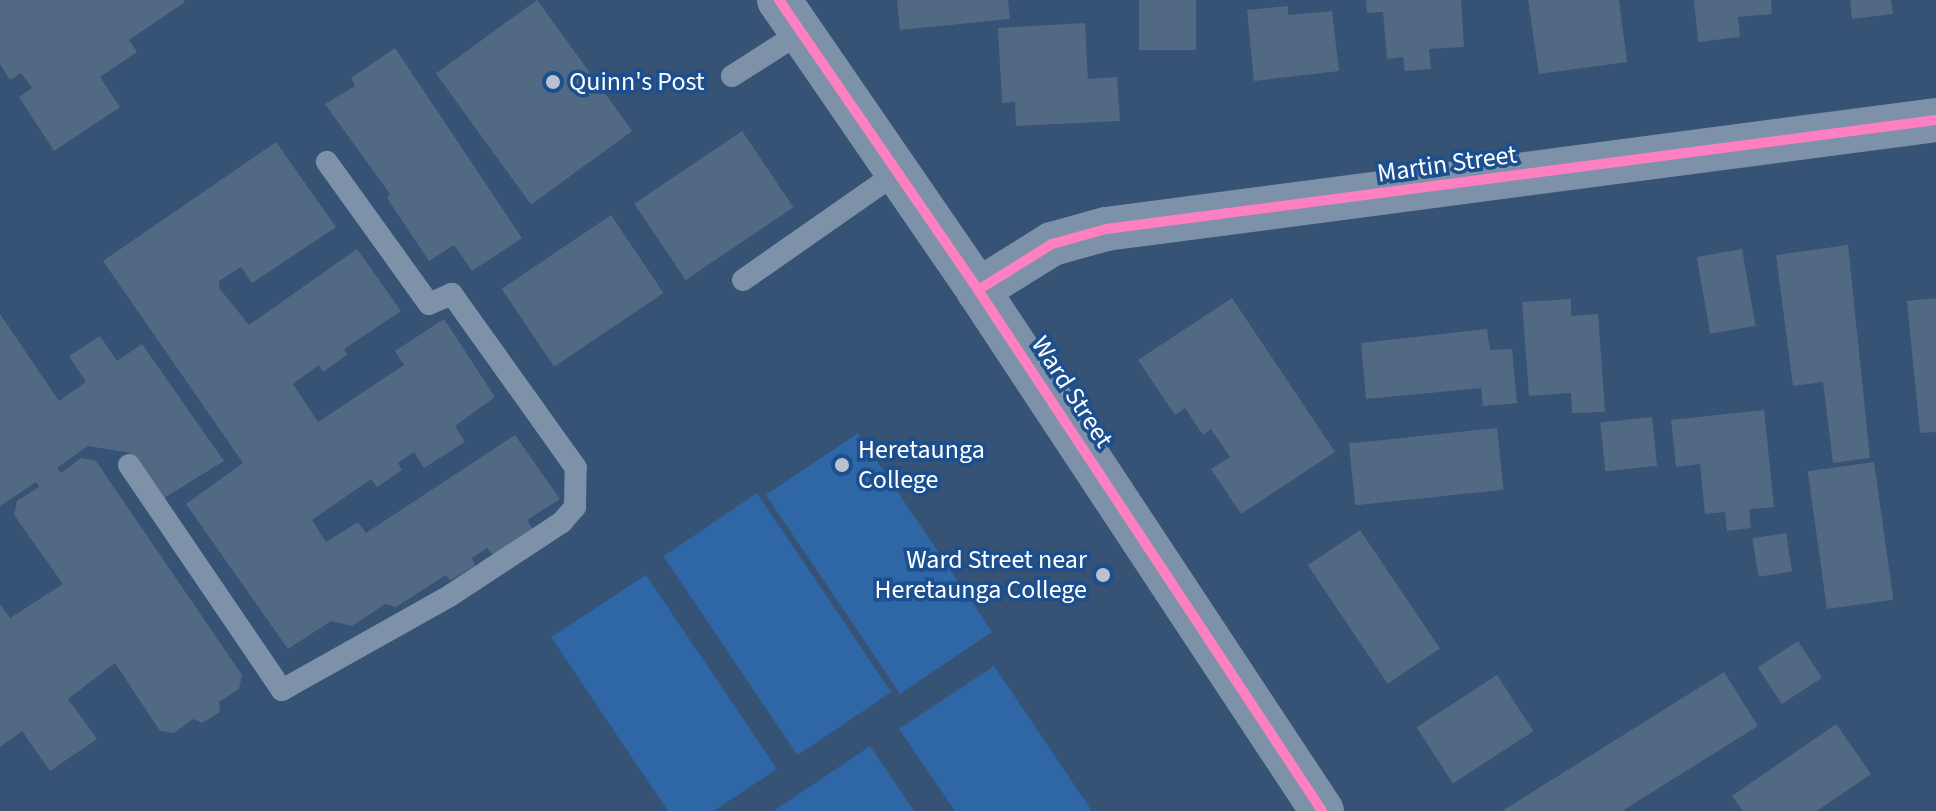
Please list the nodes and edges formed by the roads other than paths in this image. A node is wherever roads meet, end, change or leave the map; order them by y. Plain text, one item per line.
1 (790, 16) edge
2 (732, 76) dead end
3 (1936, 120) edge
4 (327, 162) dead end
5 (899, 171) junction
6 (743, 280) dead end
7 (978, 290) junction
8 (129, 465) dead end
9 (1322, 811) edge

1 - 2 lane
1 - 5 street, Ward Street
3 - 7 street, Martin Street
4 - 8 lane
5 - 6 lane
5 - 7 street, Ward Street
7 - 9 street, Ward Street

